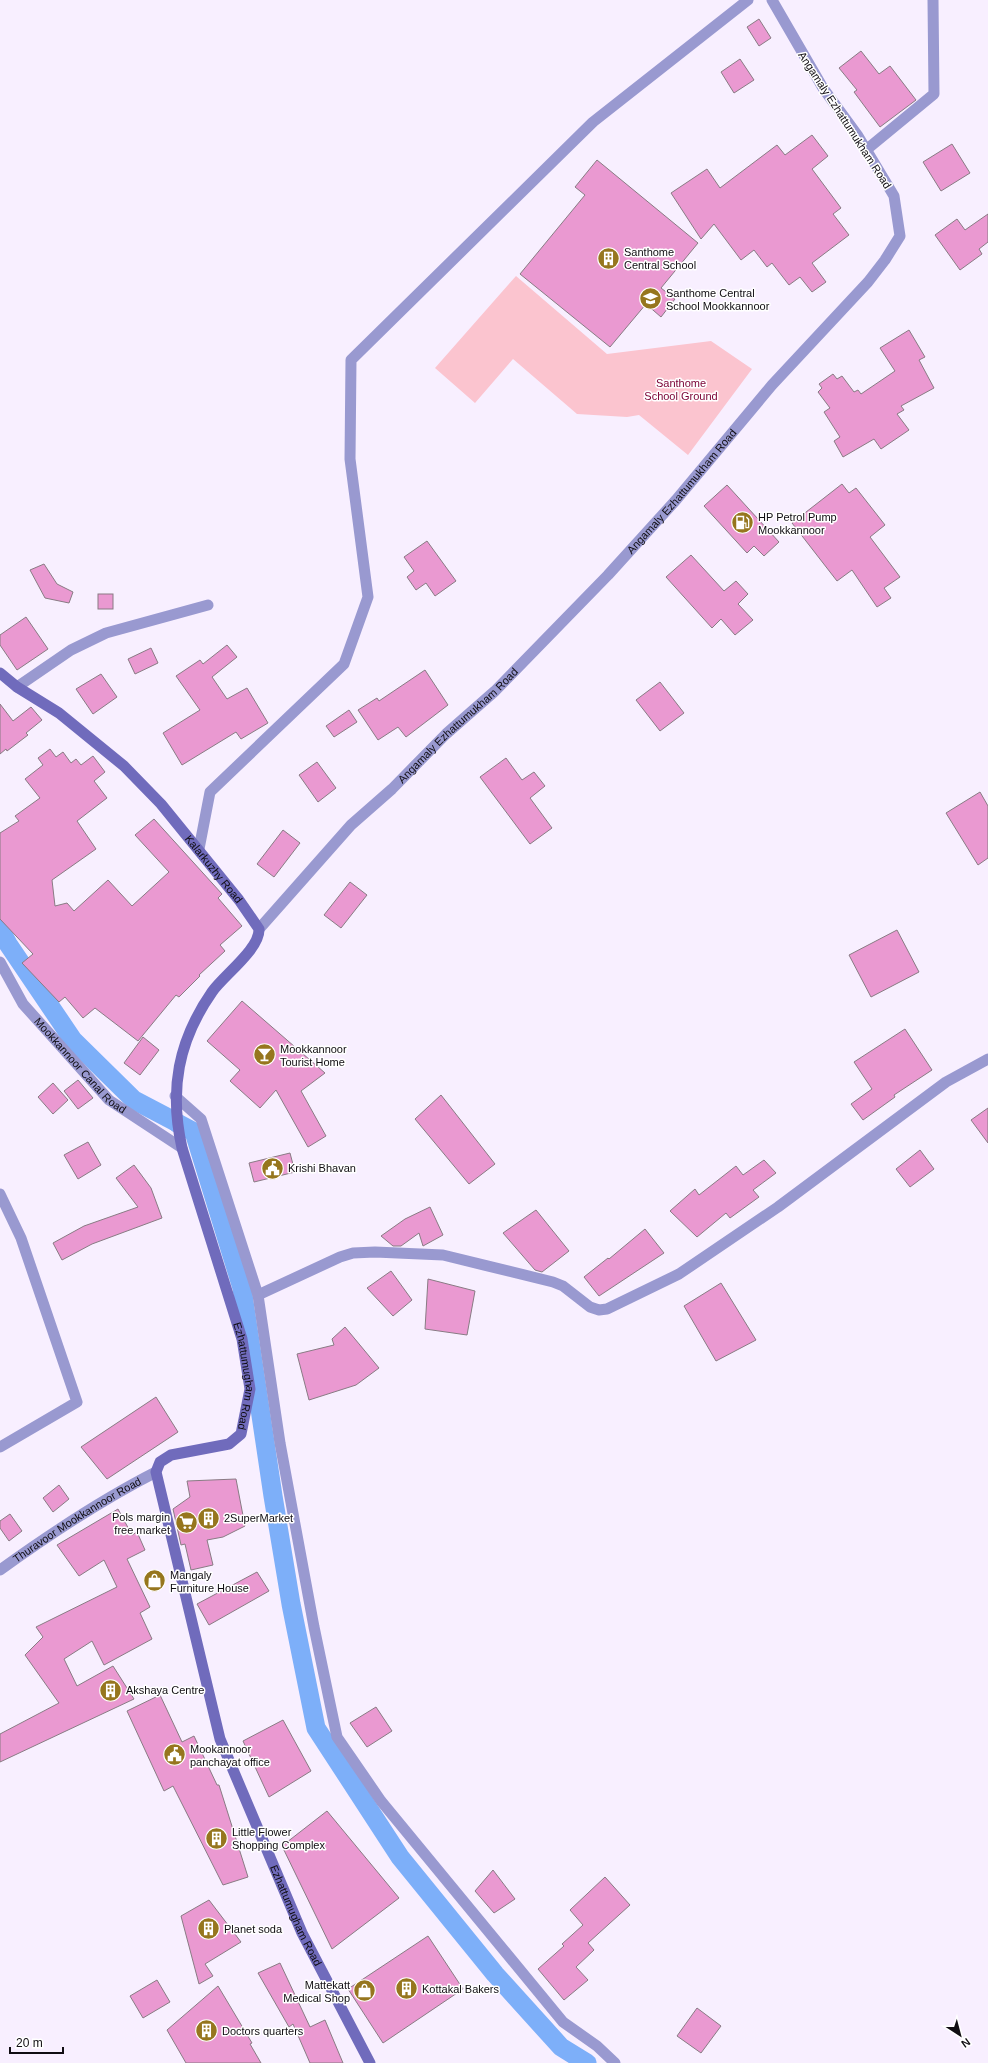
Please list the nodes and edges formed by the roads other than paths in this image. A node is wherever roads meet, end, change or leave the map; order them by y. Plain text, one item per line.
1 (748, 0) edge
2 (772, 0) edge
3 (933, 0) edge
4 (866, 150) junction
5 (208, 604) dead end
6 (0, 673) edge
7 (17, 687) junction
8 (199, 849) junction
9 (259, 929) junction
10 (0, 962) edge
11 (988, 1059) edge
12 (175, 1096) junction
13 (182, 1148) junction
14 (0, 1194) edge
15 (258, 1295) junction
16 (0, 1447) edge
17 (156, 1472) junction
18 (0, 1570) edge
19 (370, 2063) edge
20 (615, 2063) edge

1 - 8 street
2 - 4 street, Angamaly Ezhattumukham Road
3 - 4 street
4 - 9 street, Angamaly Ezhattumukham Road
5 - 7 street
6 - 7 main road, Kalarkuzhy Road
7 - 8 main road, Kalarkuzhy Road
8 - 9 main road, Kalarkuzhy Road
9 - 12 main road
10 - 13 street, Mookkannoor Canal Road
11 - 15 street
12 - 13 main road, Ezhattumugham Road
12 - 15 street
13 - 17 main road, Ezhattumugham Road
14 - 16 street
15 - 20 street
17 - 18 street, Thuravoor Mookkannoor Road
17 - 19 main road, Ezhattumugham Road

